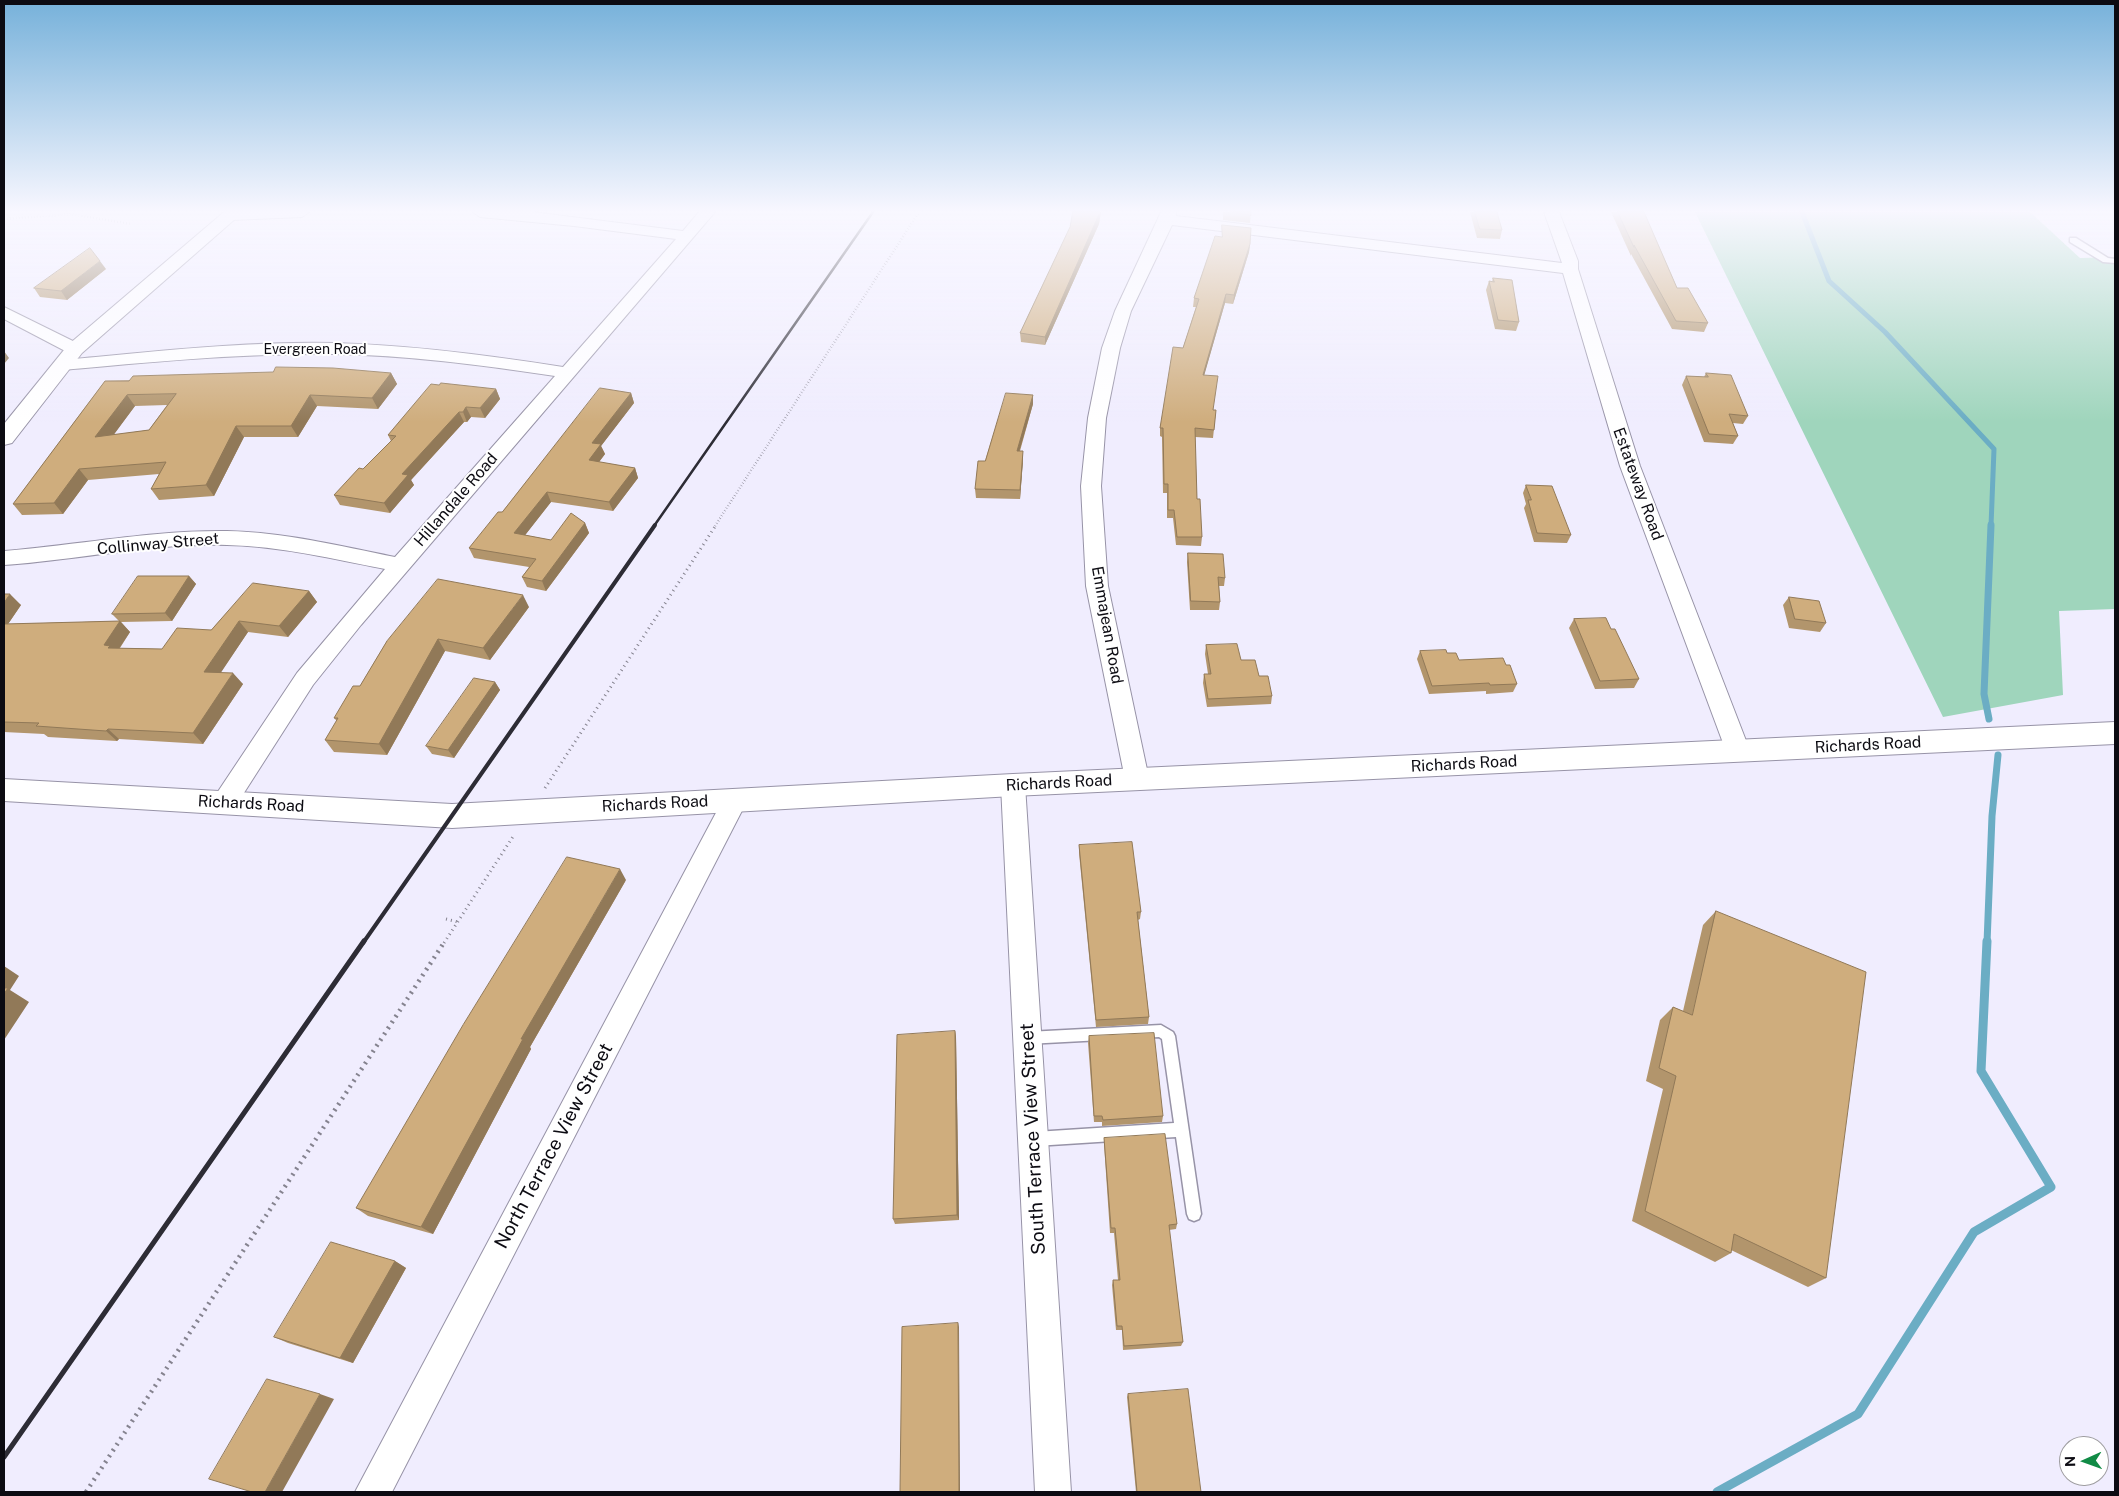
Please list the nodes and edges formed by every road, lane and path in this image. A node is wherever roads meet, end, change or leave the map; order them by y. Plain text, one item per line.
1 (153, 282) edge
2 (647, 282) edge
3 (874, 282) edge
4 (1137, 282) edge
5 (1574, 282) edge
6 (4, 312) edge
7 (75, 348) junction
8 (62, 365) junction
9 (568, 373) junction
10 (6, 432) edge
11 (4, 558) edge
12 (400, 565) junction
13 (2115, 733) edge
14 (1738, 751) junction
15 (1137, 779) junction
16 (1013, 785) junction
17 (4, 790) edge
18 (736, 799) junction
19 (224, 803) junction
20 (530, 812) junction
21 (446, 919) dead end
22 (458, 922) junction
23 (1027, 1038) junction
24 (1182, 1130) junction
25 (1033, 1139) junction
26 (1194, 1214) dead end
27 (86, 1492) edge
28 (372, 1492) edge
29 (1053, 1492) edge

1 - 7 street
2 - 9 street, Hillandale Road
3 - 20 path
4 - 15 street, Emmajean Road
5 - 14 street, Estateway Road
6 - 7 street
7 - 8 street
8 - 9 street, Evergreen Road
8 - 10 street
9 - 12 street, Hillandale Road
11 - 12 street, Collinway Street
12 - 19 street, Hillandale Road
13 - 14 street, Richards Road
14 - 15 street, Richards Road
15 - 16 street, Richards Road
16 - 18 street, Richards Road
16 - 23 street, South Terrace View Street
17 - 19 street, Richards Road
18 - 20 street, Richards Road
18 - 28 street, North Terrace View Street
19 - 20 street, Richards Road
20 - 22 path
21 - 22 path
22 - 27 path
23 - 24 lane
23 - 25 street, South Terrace View Street
24 - 25 lane
24 - 26 lane
25 - 29 street, South Terrace View Street

